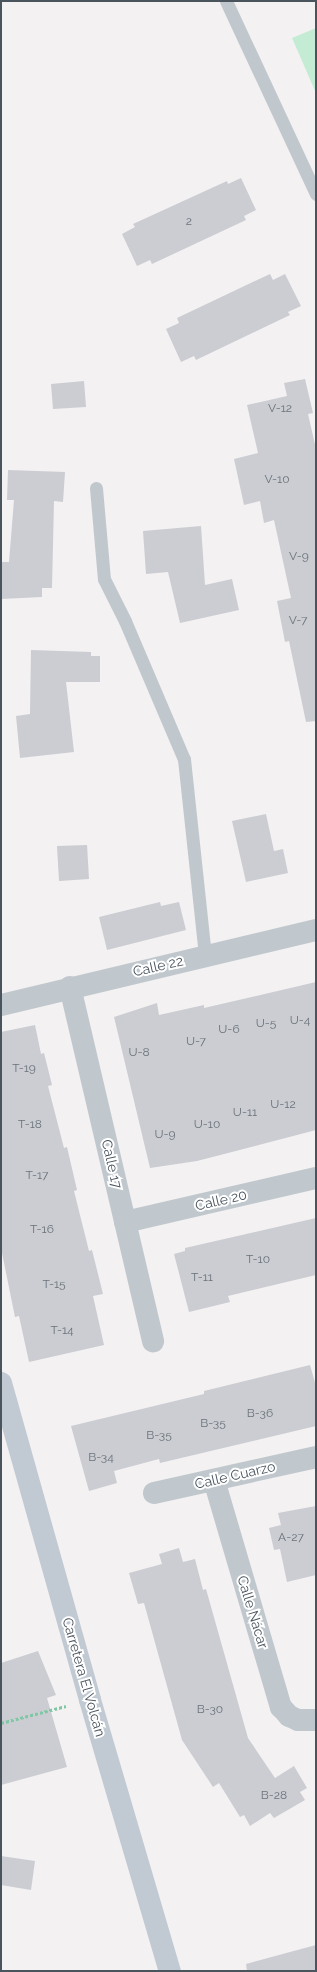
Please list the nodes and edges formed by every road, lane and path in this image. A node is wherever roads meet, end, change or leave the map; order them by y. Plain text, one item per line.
1 (226, 1) edge
2 (316, 194) edge
3 (96, 488) dead end
4 (316, 930) edge
5 (205, 956) junction
6 (70, 987) junction
7 (1, 1005) edge
8 (316, 1178) edge
9 (125, 1222) junction
10 (153, 1341) dead end
11 (1, 1383) edge
12 (316, 1457) edge
13 (214, 1480) junction
14 (154, 1493) dead end
15 (90, 1700) junction
16 (316, 1720) edge
17 (1, 1724) edge
18 (170, 1971) edge

1 - 2 lane
3 - 5 lane
4 - 5 street, Calle 22
5 - 6 street, Calle 22
6 - 7 street, Calle 22
6 - 9 street, Calle 17
8 - 9 street, Calle 20
9 - 10 street, Calle 17
11 - 15 street, Carretera El Volcán
12 - 13 street, Calle Cuarzo
13 - 14 street, Calle Cuarzo
13 - 16 street, Calle Nácar
15 - 17 path
15 - 18 street, Carretera El Volcán

